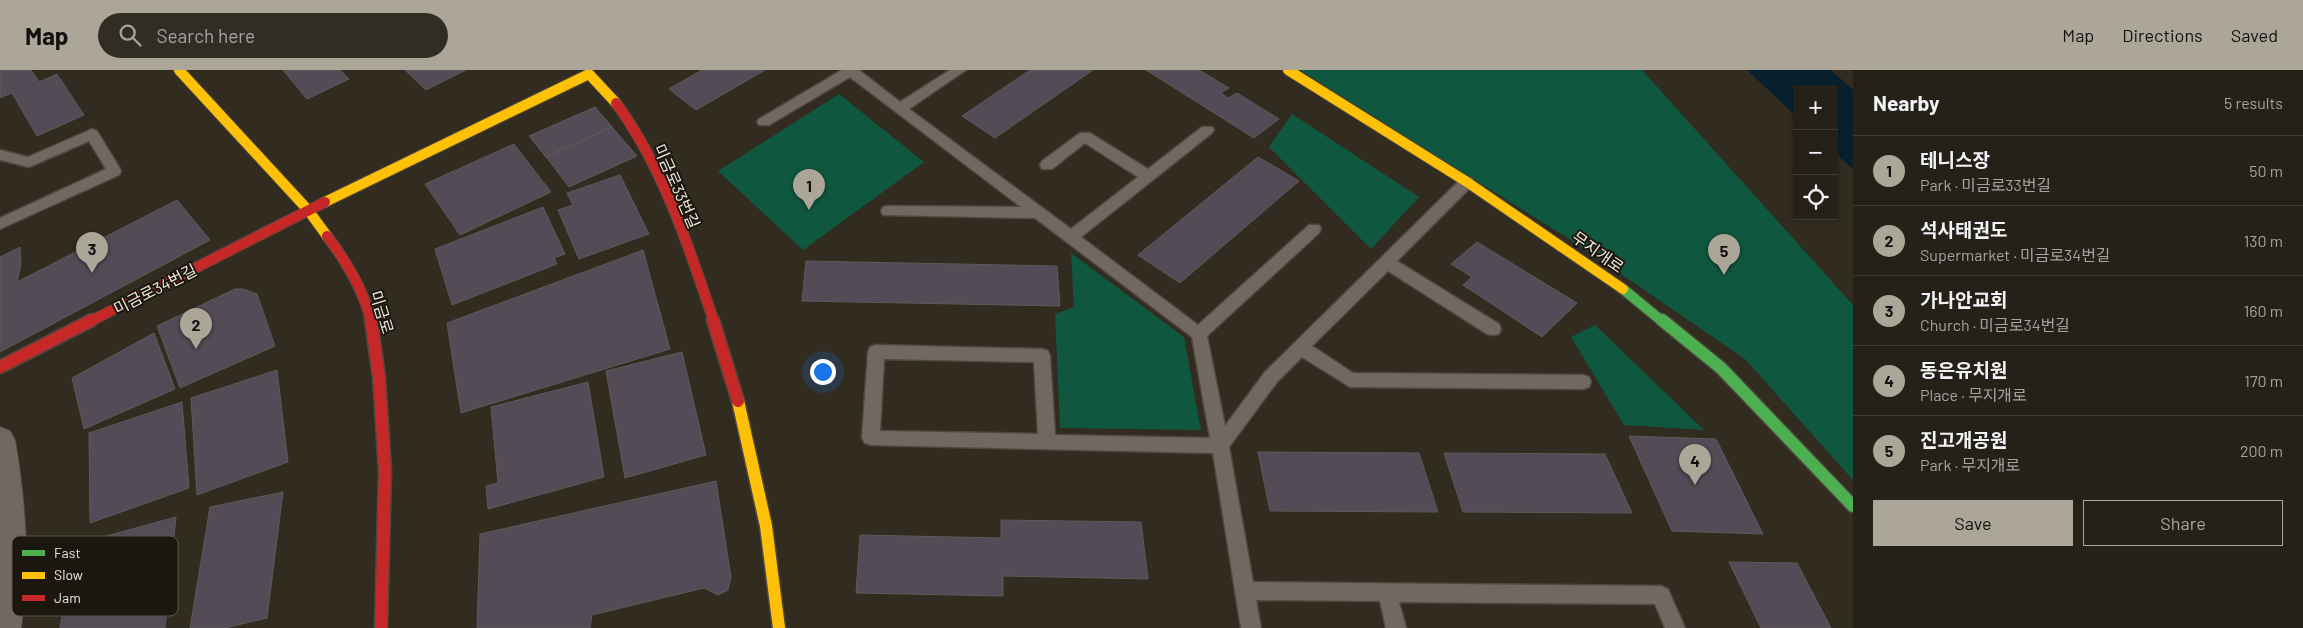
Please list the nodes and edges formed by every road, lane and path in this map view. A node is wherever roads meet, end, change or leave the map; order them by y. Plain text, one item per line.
1 (179, 70) edge
2 (959, 70) edge
3 (1288, 70) edge
4 (851, 71) edge
5 (900, 108) junction
6 (764, 122) dead end
7 (1207, 130) dead end
8 (0, 155) edge
9 (1047, 165) dead end
10 (1148, 176) junction
11 (1467, 182) junction
12 (308, 210) junction
13 (888, 211) dead end
14 (1039, 213) junction
15 (0, 224) edge
16 (1314, 229) dead end
17 (1071, 237) junction
18 (1386, 262) junction
19 (1493, 329) dead end
20 (1199, 334) junction
21 (1300, 347) junction
22 (0, 367) edge
23 (1584, 382) dead end
24 (0, 440) edge
25 (1047, 442) junction
26 (1220, 446) junction
27 (1853, 506) edge
28 (13, 536) edge
29 (12, 575) edge
30 (1245, 591) junction
31 (1387, 592) junction
32 (5, 628) edge
33 (381, 628) edge
34 (779, 628) edge
35 (1251, 628) edge
36 (1396, 628) edge
37 (1675, 628) edge

1 - 12 street, 미금로
2 - 5 lane
3 - 11 street, 무지개로
4 - 5 lane
4 - 6 lane
5 - 14 lane
7 - 10 lane
8 - 15 lane
9 - 10 lane
10 - 17 lane
11 - 18 lane
11 - 27 street, 무지개로
12 - 22 street, 미금로34번길
12 - 33 street, 미금로
12 - 34 street, 미금로33번길
13 - 14 lane
14 - 17 lane
16 - 20 lane
17 - 20 lane
18 - 19 lane
18 - 21 lane
20 - 26 lane
21 - 23 lane
21 - 26 lane
24 - 28 street
25 - 25 lane
25 - 26 lane
26 - 30 lane
29 - 32 street
30 - 31 lane
30 - 35 lane
31 - 36 lane
31 - 37 lane

